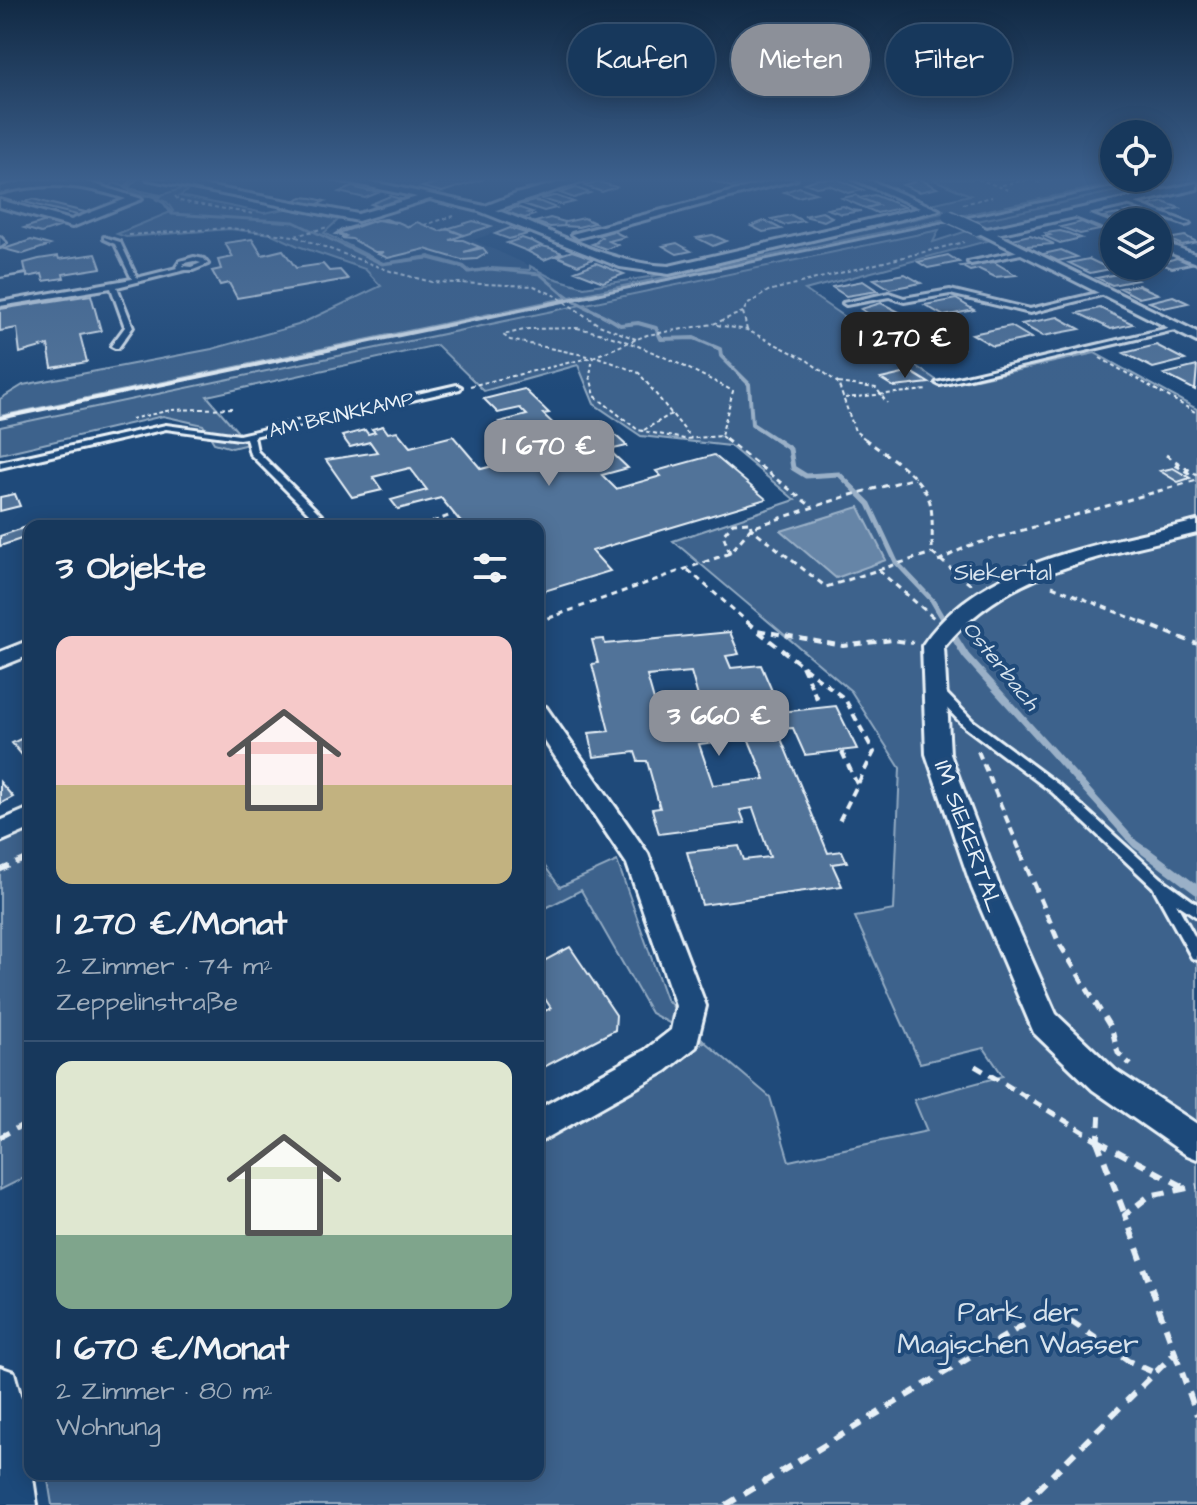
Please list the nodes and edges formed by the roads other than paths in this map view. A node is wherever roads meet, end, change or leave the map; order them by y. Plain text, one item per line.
1 (121, 249) edge
2 (599, 249) edge
3 (767, 249) edge
4 (1018, 249) edge
5 (1172, 249) edge
6 (1024, 252) junction
7 (1197, 259) edge
8 (971, 262) dead end
9 (183, 269) dead end
10 (134, 278) junction
11 (113, 286) junction
12 (1106, 293) junction
13 (846, 303) dead end
14 (0, 304) edge
15 (1177, 328) junction
16 (1197, 338) edge
17 (115, 346) dead end
18 (940, 383) road end
19 (457, 387) dead end
20 (250, 435) junction
21 (0, 465) edge
22 (321, 520) edge
23 (1197, 527) edge
24 (24, 650) edge
25 (0, 660) edge
26 (937, 691) junction
27 (544, 722) edge
28 (24, 821) edge
29 (0, 832) edge
30 (1156, 882) junction
31 (1197, 911) edge
32 (1197, 954) edge
33 (544, 1124) edge
34 (1197, 1143) edge
35 (0, 1386) edge
36 (18, 1420) edge
37 (16, 1505) edge

1 - 10 lane
2 - 3 street
4 - 6 street
5 - 7 street
6 - 8 lane
6 - 12 street
9 - 10 lane
10 - 11 lane
11 - 14 lane
11 - 17 lane
12 - 13 lane
12 - 15 street
15 - 16 street
15 - 18 lane
19 - 20 lane, AM BRINKKAMP
20 - 21 lane
20 - 22 lane, AM BRINKKAMP
23 - 26 street, IM SIEKERTAL
24 - 25 street
26 - 30 lane
26 - 34 street, IM SIEKERTAL
27 - 33 street
28 - 29 street
30 - 31 lane
30 - 32 lane
35 - 36 street
36 - 37 street

